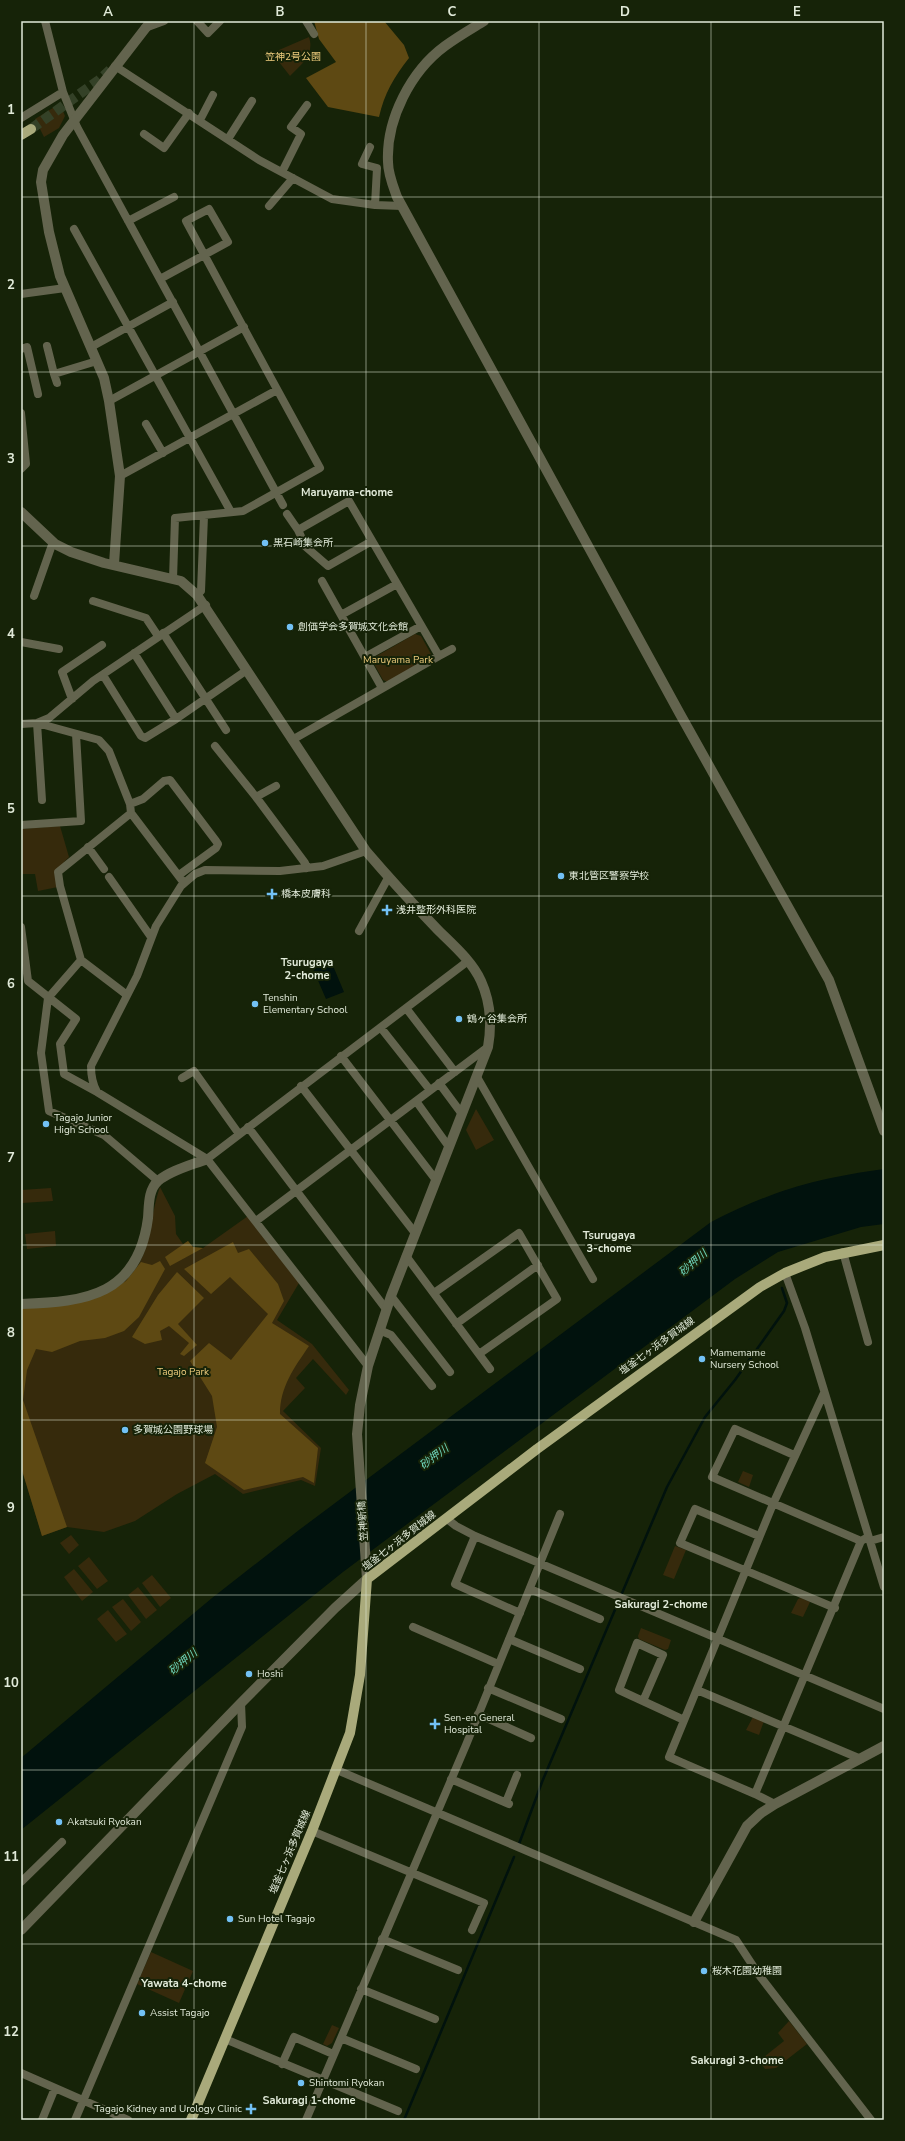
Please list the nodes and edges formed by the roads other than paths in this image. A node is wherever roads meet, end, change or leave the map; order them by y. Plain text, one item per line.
1 (45, 21) edge
2 (164, 21) edge
3 (196, 21) edge
4 (220, 21) edge
5 (306, 21) edge
6 (484, 21) edge
7 (148, 24) edge
8 (314, 34) dead end
9 (116, 66) junction
10 (63, 92) junction
11 (213, 95) dead end
12 (252, 101) dead end
13 (307, 105) dead end
14 (189, 113) junction
15 (21, 118) edge
16 (74, 120) junction
17 (200, 120) junction
18 (31, 129) tunnel mouth
19 (144, 134) dead end
20 (21, 135) edge
21 (228, 139) junction
22 (370, 147) dead end
23 (282, 172) junction
24 (293, 178) junction
25 (174, 197) dead end
26 (375, 205) junction
27 (269, 206) dead end
28 (402, 206) junction
29 (128, 221) junction
30 (74, 229) dead end
31 (204, 256) junction
32 (160, 279) junction
33 (65, 288) junction
34 (21, 294) edge
35 (173, 302) junction
36 (128, 326) junction
37 (244, 327) junction
38 (47, 346) dead end
39 (91, 347) junction
40 (21, 349) edge
41 (199, 351) junction
42 (97, 361) junction
43 (54, 374) junction
44 (156, 376) junction
45 (56, 383) dead end
46 (277, 390) junction
47 (38, 394) dead end
48 (109, 401) junction
49 (21, 413) edge
50 (234, 414) junction
51 (146, 424) dead end
52 (190, 438) junction
53 (163, 453) junction
54 (21, 469) edge
55 (120, 476) junction
56 (276, 492) junction
57 (283, 505) dead end
58 (21, 512) edge
59 (231, 512) junction
60 (287, 514) dead end
61 (204, 516) junction
62 (298, 530) junction
63 (372, 541) junction
64 (53, 542) junction
65 (114, 564) junction
66 (173, 579) junction
67 (322, 581) dead end
68 (397, 584) junction
69 (197, 595) junction
70 (34, 596) dead end
71 (93, 601) dead end
72 (206, 605) junction
73 (341, 616) junction
74 (421, 626) junction
75 (161, 634) junction
76 (21, 642) edge
77 (102, 645) dead end
78 (59, 649) dead end
79 (452, 649) dead end
80 (134, 653) junction
81 (439, 656) junction
82 (365, 657) junction
83 (247, 670) junction
84 (103, 675) junction
85 (382, 688) junction
86 (206, 698) junction
87 (72, 699) junction
88 (176, 719) junction
89 (36, 723) junction
90 (21, 724) edge
91 (226, 730) dead end
92 (76, 734) junction
93 (292, 740) junction
94 (215, 746) dead end
95 (276, 786) dead end
96 (256, 797) junction
97 (42, 800) dead end
98 (130, 804) junction
99 (132, 813) junction
100 (21, 825) edge
101 (88, 847) junction
102 (366, 851) junction
103 (307, 868) junction
104 (104, 869) dead end
105 (179, 876) junction
106 (108, 877) dead end
107 (388, 878) junction
108 (184, 883) junction
109 (21, 927) edge
110 (359, 931) dead end
111 (151, 936) junction
112 (81, 960) junction
113 (468, 961) junction
114 (127, 995) junction
115 (48, 998) junction
116 (406, 1008) junction
117 (381, 1028) junction
118 (488, 1047) junction
119 (341, 1056) junction
120 (455, 1072) junction
121 (477, 1077) junction
122 (182, 1078) dead end
123 (439, 1083) junction
124 (301, 1086) junction
125 (430, 1090) junction
126 (97, 1092) junction
127 (416, 1101) junction
128 (462, 1114) junction
129 (390, 1119) junction
130 (248, 1127) junction
131 (884, 1132) edge
132 (239, 1134) junction
133 (449, 1146) junction
134 (350, 1150) junction
135 (207, 1159) junction
136 (436, 1180) junction
137 (158, 1181) junction
138 (297, 1191) junction
139 (256, 1221) junction
140 (415, 1233) junction
141 (884, 1245) edge
142 (843, 1252) junction
143 (406, 1256) junction
144 (538, 1265) junction
145 (786, 1273) junction
146 (593, 1279) dead end
147 (434, 1293) junction
148 (391, 1296) junction
149 (21, 1304) edge
150 (386, 1308) junction
151 (456, 1324) junction
152 (379, 1330) junction
153 (868, 1342) dead end
154 (479, 1354) junction
155 (368, 1366) junction
156 (490, 1369) dead end
157 (450, 1372) dead end
158 (432, 1386) dead end
159 (824, 1393) junction
160 (794, 1456) junction
161 (773, 1504) junction
162 (560, 1514) dead end
163 (447, 1518) junction
164 (475, 1536) junction
165 (759, 1536) junction
166 (884, 1537) edge
167 (866, 1540) junction
168 (541, 1563) junction
169 (744, 1570) junction
170 (367, 1579) junction
171 (884, 1587) edge
172 (530, 1589) junction
173 (835, 1608) junction
174 (520, 1613) junction
175 (600, 1619) dead end
176 (413, 1627) dead end
177 (717, 1638) junction
178 (509, 1639) junction
179 (498, 1664) junction
180 (580, 1669) dead end
181 (805, 1675) junction
182 (488, 1688) junction
183 (696, 1690) junction
184 (643, 1701) junction
185 (241, 1703) junction
186 (884, 1709) edge
187 (478, 1714) junction
188 (561, 1720) dead end
189 (684, 1720) junction
190 (784, 1726) junction
191 (531, 1738) dead end
192 (884, 1746) edge
193 (861, 1759) junction
194 (337, 1770) junction
195 (517, 1775) dead end
196 (451, 1780) junction
197 (755, 1794) junction
198 (775, 1804) junction
199 (436, 1813) junction
200 (312, 1831) junction
201 (62, 1842) dead end
202 (410, 1872) junction
203 (21, 1882) edge
204 (694, 1922) junction
205 (21, 1929) edge
206 (472, 1930) dead end
207 (382, 1939) junction
208 (458, 1970) dead end
209 (361, 1989) junction
210 (435, 2019) dead end
211 (341, 2038) junction
212 (225, 2039) junction
213 (333, 2054) junction
214 (282, 2064) junction
215 (416, 2070) dead end
216 (21, 2074) edge
217 (322, 2081) junction
218 (55, 2088) junction
219 (83, 2100) junction
220 (398, 2111) dead end
221 (42, 2120) edge
222 (75, 2120) edge
223 (128, 2120) edge
224 (191, 2120) edge
225 (306, 2120) edge
226 (871, 2120) edge

1 - 10 street
2 - 7 street
3 - 4 street
5 - 8 street
6 - 28 street
7 - 9 street
9 - 14 street
9 - 16 street
10 - 15 street
10 - 16 street
11 - 17 street
12 - 21 street
13 - 23 street
14 - 17 street
14 - 19 street
16 - 29 street
16 - 33 street
17 - 21 street
18 - 20 main road
21 - 23 street
22 - 26 street
23 - 24 street
24 - 26 street
24 - 27 street
25 - 29 street
26 - 28 street
28 - 131 street
29 - 32 street
30 - 36 street
31 - 31 street
31 - 32 street
31 - 37 street
32 - 35 street
33 - 34 street
33 - 39 street
35 - 36 street
35 - 41 street
36 - 39 street
36 - 44 street
37 - 41 street
37 - 46 street
38 - 43 street
39 - 42 street
40 - 47 street
41 - 44 street
41 - 50 street
42 - 43 street
42 - 48 street
43 - 45 street
44 - 48 street
44 - 52 street
46 - 50 street
46 - 56 street
48 - 55 street
49 - 54 street
50 - 52 street
50 - 56 street
51 - 53 street
52 - 53 street
52 - 59 street
53 - 55 street
55 - 65 street
56 - 57 street
56 - 59 street
58 - 64 street, 笠神新橋
59 - 61 street
60 - 62 street
61 - 66 street
61 - 69 street
62 - 63 street
62 - 63 street
63 - 68 street
64 - 65 street, 笠神新橋
64 - 70 street
65 - 66 street, 笠神新橋
66 - 69 street, 笠神新橋
67 - 73 street
68 - 73 street
68 - 74 street
69 - 72 street, 笠神新橋
71 - 75 street
72 - 75 street
72 - 83 street, 笠神新橋
73 - 82 street
74 - 81 street
74 - 82 street
75 - 80 street
75 - 86 street
76 - 78 street
77 - 87 street
79 - 81 street
80 - 84 street
80 - 88 street
81 - 85 street
82 - 85 street
83 - 86 street
83 - 93 street, 笠神新橋
84 - 87 street
84 - 88 street
85 - 93 street
86 - 88 street
86 - 91 street
87 - 89 street
89 - 90 street
89 - 92 street
89 - 97 street
92 - 98 street
92 - 100 street
93 - 102 street, 笠神新橋
94 - 96 street
95 - 96 street
96 - 103 street
98 - 99 street
98 - 105 street
99 - 101 street
99 - 105 street
101 - 104 street
101 - 112 street
102 - 103 street
102 - 107 street, 笠神新橋
103 - 108 street
105 - 108 street
106 - 111 street
107 - 110 street
107 - 113 street, 笠神新橋
108 - 111 street
109 - 115 street
111 - 114 street
112 - 114 street
112 - 115 street
113 - 116 street
113 - 118 street, 笠神新橋
114 - 126 street
115 - 126 street
115 - 137 street
116 - 117 street
116 - 120 street
117 - 119 street
117 - 125 street
118 - 120 street
118 - 121 street, 笠神新橋
119 - 124 street
119 - 129 street
120 - 123 street
121 - 128 street, 笠神新橋
121 - 146 street
122 - 132 street
123 - 125 street
123 - 128 street
124 - 130 street
124 - 134 street
125 - 127 street
126 - 135 street
127 - 129 street
127 - 133 street
128 - 133 street, 笠神新橋
129 - 134 street
129 - 136 street
130 - 132 street
130 - 138 street
132 - 135 street
133 - 136 street, 笠神新橋
134 - 138 street
134 - 140 street
135 - 137 street
135 - 139 street
136 - 140 street, 笠神新橋
137 - 149 street
138 - 139 street
138 - 150 street
139 - 155 street
140 - 143 street, 笠神新橋
141 - 142 main road, 塩釜七ヶ浜多賀城線
142 - 145 main road, 塩釜七ヶ浜多賀城線
142 - 153 street
143 - 147 street
143 - 148 street, 笠神新橋
144 - 147 street
144 - 151 street
144 - 154 street
145 - 159 street
145 - 163 main road, 塩釜七ヶ浜多賀城線
147 - 151 street
148 - 150 street, 笠神新橋
148 - 157 street
150 - 152 street, 笠神新橋
151 - 154 street
152 - 155 street, 笠神新橋
152 - 158 street
154 - 156 street
155 - 170 street, 笠神新橋
159 - 160 street
159 - 167 street
160 - 161 street
160 - 161 street
161 - 165 street
161 - 167 street
162 - 168 street
163 - 164 street
163 - 170 main road, 塩釜七ヶ浜多賀城線
164 - 168 street
164 - 174 street
165 - 169 street
165 - 169 street
166 - 167 street
167 - 171 street
167 - 173 street
168 - 172 street
168 - 177 street
169 - 173 street
169 - 177 street
170 - 185 street
170 - 194 main road, 塩釜七ヶ浜多賀城線
172 - 174 street
172 - 175 street
173 - 181 street
174 - 178 street
176 - 179 street
177 - 181 street
177 - 183 street
178 - 179 street
178 - 180 street
179 - 182 street
181 - 186 street
181 - 190 street
182 - 187 street
182 - 188 street
183 - 189 street
183 - 190 street
184 - 184 street
184 - 189 street
185 - 205 street
185 - 219 street
187 - 191 street
187 - 196 street
189 - 197 street
190 - 193 street
190 - 197 street
192 - 193 street
193 - 198 street
194 - 199 street
194 - 200 main road, 塩釜七ヶ浜多賀城線
195 - 196 street
196 - 199 street
197 - 198 street
198 - 204 street
199 - 202 street
199 - 204 street
200 - 202 street
200 - 212 main road, 塩釜七ヶ浜多賀城線
201 - 203 street
202 - 206 street
202 - 207 street
204 - 226 street
207 - 208 street
207 - 209 street
209 - 210 street
209 - 211 street
211 - 213 street
211 - 215 street
212 - 214 street
212 - 224 main road, 塩釜七ヶ浜多賀城線
213 - 214 street
213 - 217 street
214 - 217 street
216 - 218 street
217 - 220 street
217 - 225 street
218 - 219 street
218 - 221 street
219 - 222 street
219 - 223 street

